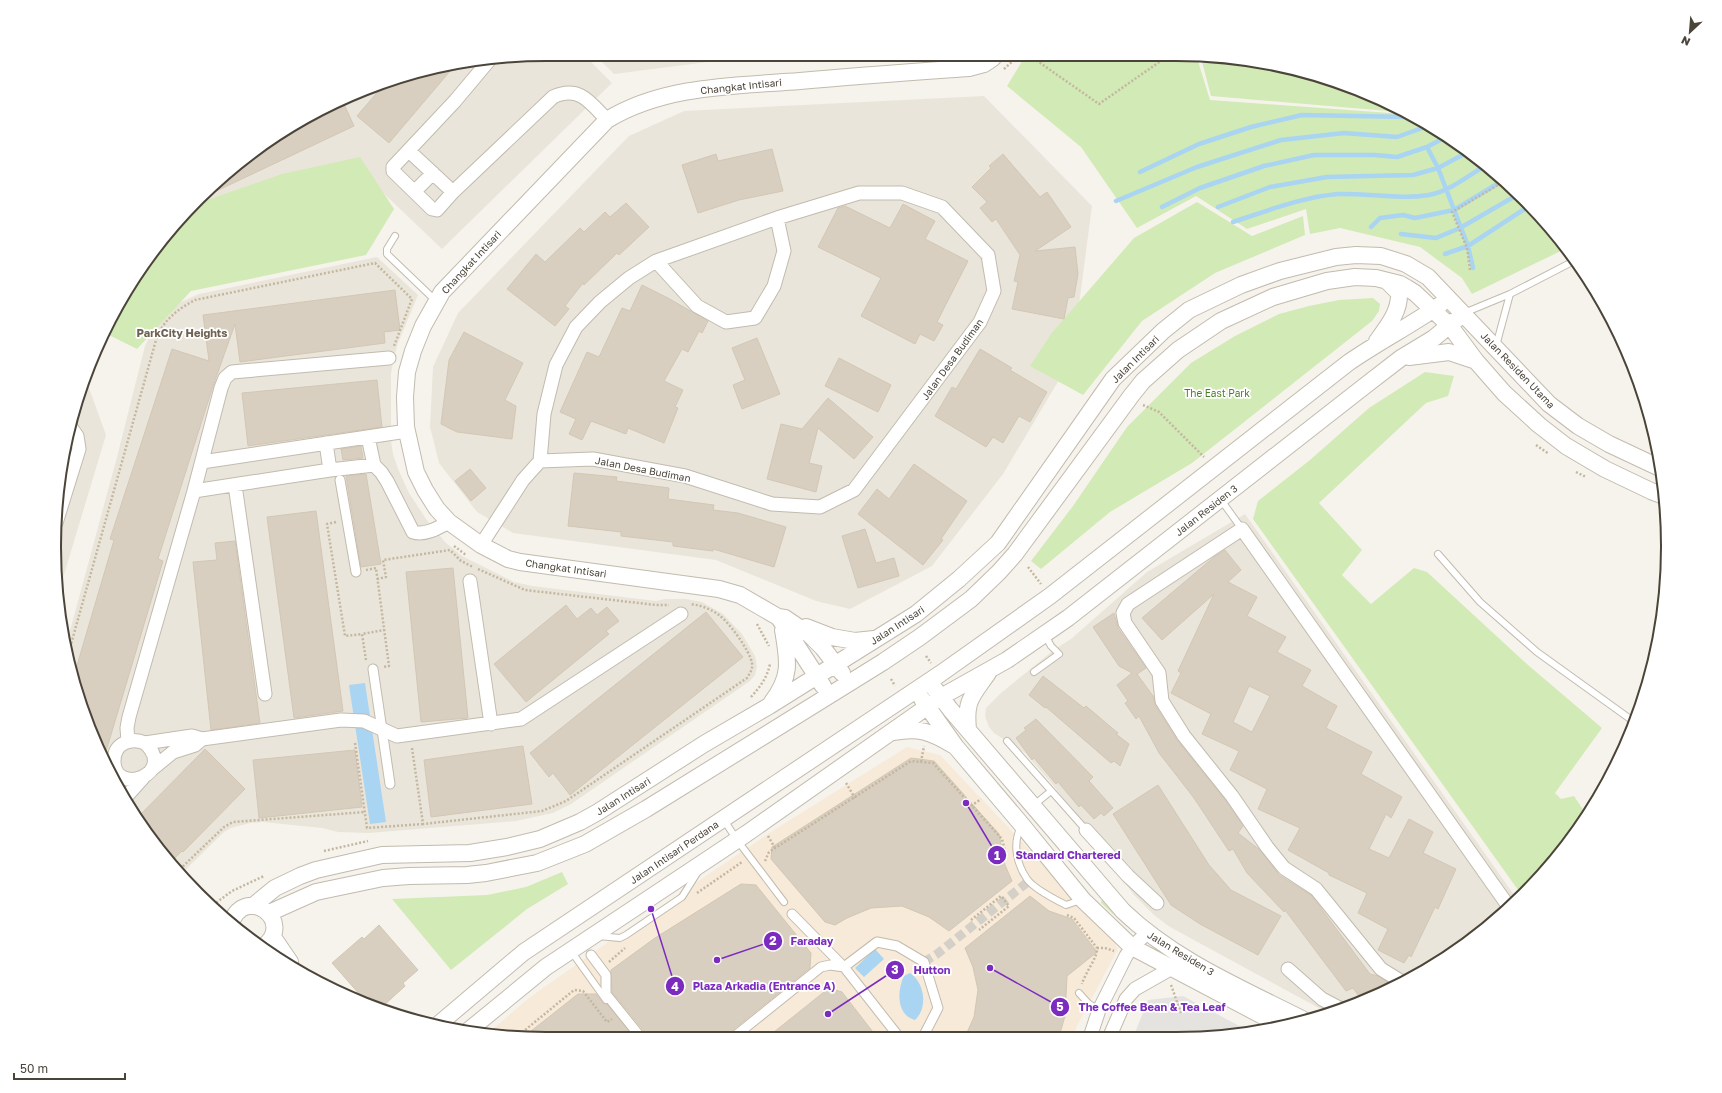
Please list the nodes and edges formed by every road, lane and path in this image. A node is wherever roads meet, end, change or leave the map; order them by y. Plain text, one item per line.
1 (1037, 61) edge
2 (1161, 61) edge
3 (998, 64) edge
4 (485, 65) edge
5 (607, 120) junction
6 (409, 151) junction
7 (433, 173) junction
8 (1499, 184) edge
9 (415, 191) junction
10 (453, 192) junction
11 (777, 218) junction
12 (395, 236) dead end
13 (656, 261) junction
14 (1570, 263) edge
15 (1470, 270) dead end
16 (1387, 281) junction
17 (1510, 294) junction
18 (1449, 298) junction
19 (436, 301) junction
20 (1432, 310) junction
21 (1464, 313) junction
22 (1450, 326) junction
23 (1375, 344) junction
24 (1495, 348) junction
25 (389, 358) dead end
26 (1401, 358) junction
27 (1476, 361) junction
28 (1140, 404) dead end
29 (407, 431) junction
30 (75, 433) edge
31 (368, 437) junction
32 (326, 443) junction
33 (1204, 457) dead end
34 (540, 461) junction
35 (202, 462) junction
36 (374, 465) junction
37 (1654, 465) edge
38 (330, 470) junction
39 (340, 480) dead end
40 (235, 485) junction
41 (194, 491) junction
42 (1658, 493) edge
43 (63, 499) edge
44 (1220, 499) junction
45 (347, 520) junction
46 (448, 522) junction
47 (1242, 529) junction
48 (481, 545) junction
49 (1438, 554) dead end
50 (1028, 567) dead end
51 (356, 572) joint
52 (470, 581) dead end
53 (1042, 584) dead end
54 (681, 614) dead end
55 (782, 620) junction
56 (384, 630) junction
57 (362, 634) junction
58 (1044, 634) junction
59 (878, 638) junction
60 (926, 656) dead end
61 (771, 663) dead end
62 (836, 664) junction
63 (931, 664) dead end
64 (373, 669) junction
65 (990, 670) junction
66 (1034, 672) dead end
67 (817, 676) junction
68 (891, 679) dead end
69 (929, 680) junction
70 (848, 683) junction
71 (897, 688) dead end
72 (915, 690) junction
73 (265, 694) dead end
74 (829, 696) junction
75 (940, 696) junction
76 (751, 698) dead end
77 (769, 706) junction
78 (927, 707) junction
79 (1629, 718) edge
80 (491, 724) junction
81 (382, 729) junction
82 (968, 729) junction
83 (892, 732) junction
84 (202, 739) junction
85 (128, 741) junction
86 (1007, 741) dead end
87 (145, 743) junction
88 (355, 743) dead end
89 (924, 745) dead end
90 (956, 747) junction
91 (114, 757) junction
92 (921, 762) junction
93 (112, 763) edge
94 (147, 774) junction
95 (846, 783) dead end
96 (390, 784) dead end
97 (1051, 792) junction
98 (129, 794) edge
99 (985, 796) dead end
100 (855, 798) junction
101 (971, 806) junction
102 (1032, 806) junction
103 (365, 812) junction
104 (724, 820) junction
105 (423, 824) dead end
106 (1022, 825) junction
107 (1086, 830) joint
108 (768, 836) dead end
109 (374, 840) dead end
110 (737, 840) junction
111 (774, 848) junction
112 (318, 853) dead end
113 (1006, 853) dead end
114 (764, 863) dead end
115 (747, 866) dead end
116 (182, 868) edge
117 (265, 875) dead end
118 (693, 897) dead end
119 (1082, 900) junction
120 (784, 902) dead end
121 (216, 903) edge
122 (1157, 903) dead end
123 (1506, 903) edge
124 (253, 906) junction
125 (269, 913) junction
126 (792, 914) dead end
127 (1065, 915) dead end
128 (233, 918) edge
129 (971, 920) dead end
130 (979, 930) dead end
131 (1147, 933) junction
132 (268, 942) edge
133 (629, 944) dead end
134 (1132, 947) junction
135 (1097, 948) junction
136 (1105, 948) dead end
137 (276, 949) edge
138 (570, 950) junction
139 (591, 954) dead end
140 (844, 967) junction
141 (601, 969) junction
142 (1288, 969) dead end
143 (1170, 974) junction
144 (1396, 979) edge
145 (1079, 993) joint
146 (609, 1005) dead end
147 (1334, 1005) edge
148 (1099, 1010) junction
149 (621, 1012) junction
150 (1181, 1013) dead end
151 (1296, 1016) edge
152 (444, 1021) edge
153 (1269, 1023) edge
154 (474, 1026) edge
155 (524, 1031) edge
156 (636, 1032) edge
157 (741, 1032) edge
158 (896, 1032) edge
159 (926, 1032) edge
160 (1092, 1032) edge
161 (1112, 1032) edge

1 - 2 path
3 - 5 street, Changkat Intisari
4 - 6 street
5 - 10 street
5 - 19 street, Changkat Intisari
6 - 7 street
6 - 9 street
7 - 9 street
7 - 10 street
8 - 15 path
9 - 10 street
11 - 13 street, Jalan Desa Budiman
11 - 13 street
11 - 34 street, Jalan Desa Budiman
12 - 19 lane
13 - 34 street, Jalan Desa Budiman
14 - 17 lane
16 - 20 street
16 - 23 street
16 - 70 street
17 - 21 lane
17 - 24 lane
18 - 20 street
18 - 21 street, Jalan Intisari
18 - 59 street, Jalan Intisari
19 - 29 street, Changkat Intisari
20 - 22 street
20 - 23 street
21 - 22 street, Jalan Residen 3
21 - 24 street, Jalan Residen Utama
22 - 26 street, Jalan Residen 3
22 - 27 street
23 - 69 street
24 - 37 street, Jalan Residen Utama
25 - 35 street
26 - 27 street
26 - 44 street, Jalan Residen 3
27 - 42 street
28 - 33 path
29 - 31 street
29 - 46 street, Changkat Intisari
30 - 43 street
31 - 32 street
31 - 36 street
32 - 35 street
32 - 38 street
34 - 48 street
35 - 41 street
36 - 38 street
36 - 46 street
38 - 40 street
39 - 45 street
40 - 41 street
40 - 73 street
41 - 85 street
44 - 47 lane
44 - 58 street, Jalan Residen 3
45 - 51 street
45 - 57 path
46 - 48 street, Changkat Intisari
47 - 123 street
47 - 144 street
48 - 55 street, Changkat Intisari
49 - 79 lane
50 - 53 path
51 - 56 path
52 - 80 street
54 - 80 street
55 - 59 street
55 - 62 street, Changkat Intisari
55 - 67 street, Changkat Intisari
55 - 77 street
56 - 57 path
56 - 64 path
57 - 64 path
58 - 65 street, Jalan Residen 3
58 - 66 lane
59 - 62 street, Jalan Intisari
60 - 63 path
61 - 76 path
62 - 67 street, Jalan Intisari
62 - 70 street, Changkat Intisari
64 - 81 street
65 - 75 street, Jalan Residen 3
65 - 82 street
67 - 74 street, Changkat Intisari
67 - 77 street, Jalan Intisari
68 - 71 path
69 - 72 street
69 - 75 street, Jalan Residen 3
70 - 74 street
72 - 78 street, Jalan Residen 3
72 - 104 street, Jalan Intisari Perdana
74 - 125 street
75 - 78 street, Jalan Residen 3
75 - 82 street, Jalan Residen 3
77 - 124 street, Jalan Intisari
78 - 83 street
78 - 90 street, Jalan Residen 3
80 - 81 street
81 - 84 street
81 - 96 street
82 - 102 street, Jalan Residen 3
83 - 90 street
83 - 110 street
84 - 87 street
84 - 94 street
85 - 87 street
85 - 91 street
86 - 97 lane
87 - 94 street
88 - 103 path
89 - 92 path
90 - 106 street, Jalan Residen 3
91 - 93 street
91 - 94 street
92 - 100 path
92 - 101 path
94 - 98 street
95 - 100 path
97 - 102 lane
97 - 107 lane
99 - 101 path
100 - 111 path
101 - 113 path
102 - 131 street, Jalan Residen 3
103 - 105 path
103 - 116 path
104 - 110 lane
104 - 152 street, Jalan Intisari Perdana
106 - 119 street, Jalan Residen 3
106 - 119 lane
107 - 122 street
108 - 111 path
109 - 112 path
110 - 120 lane
110 - 138 street
111 - 114 path
115 - 118 path
117 - 121 path
119 - 134 street, Jalan Residen 3
124 - 125 street
124 - 128 street, Jalan Intisari
125 - 132 street
126 - 140 street
127 - 135 path
129 - 130 path
131 - 134 street
131 - 151 street, Jalan Residen 3
132 - 137 street
133 - 141 path
134 - 143 street, Jalan Residen 3
134 - 148 street
135 - 136 path
135 - 145 path
138 - 146 lane
138 - 154 street
139 - 141 street
140 - 157 street
140 - 158 street
140 - 159 street
141 - 149 street
142 - 147 street
143 - 150 path
143 - 153 street, Jalan Residen 3
143 - 161 street
145 - 148 lane
148 - 160 street
149 - 155 path
149 - 156 street

